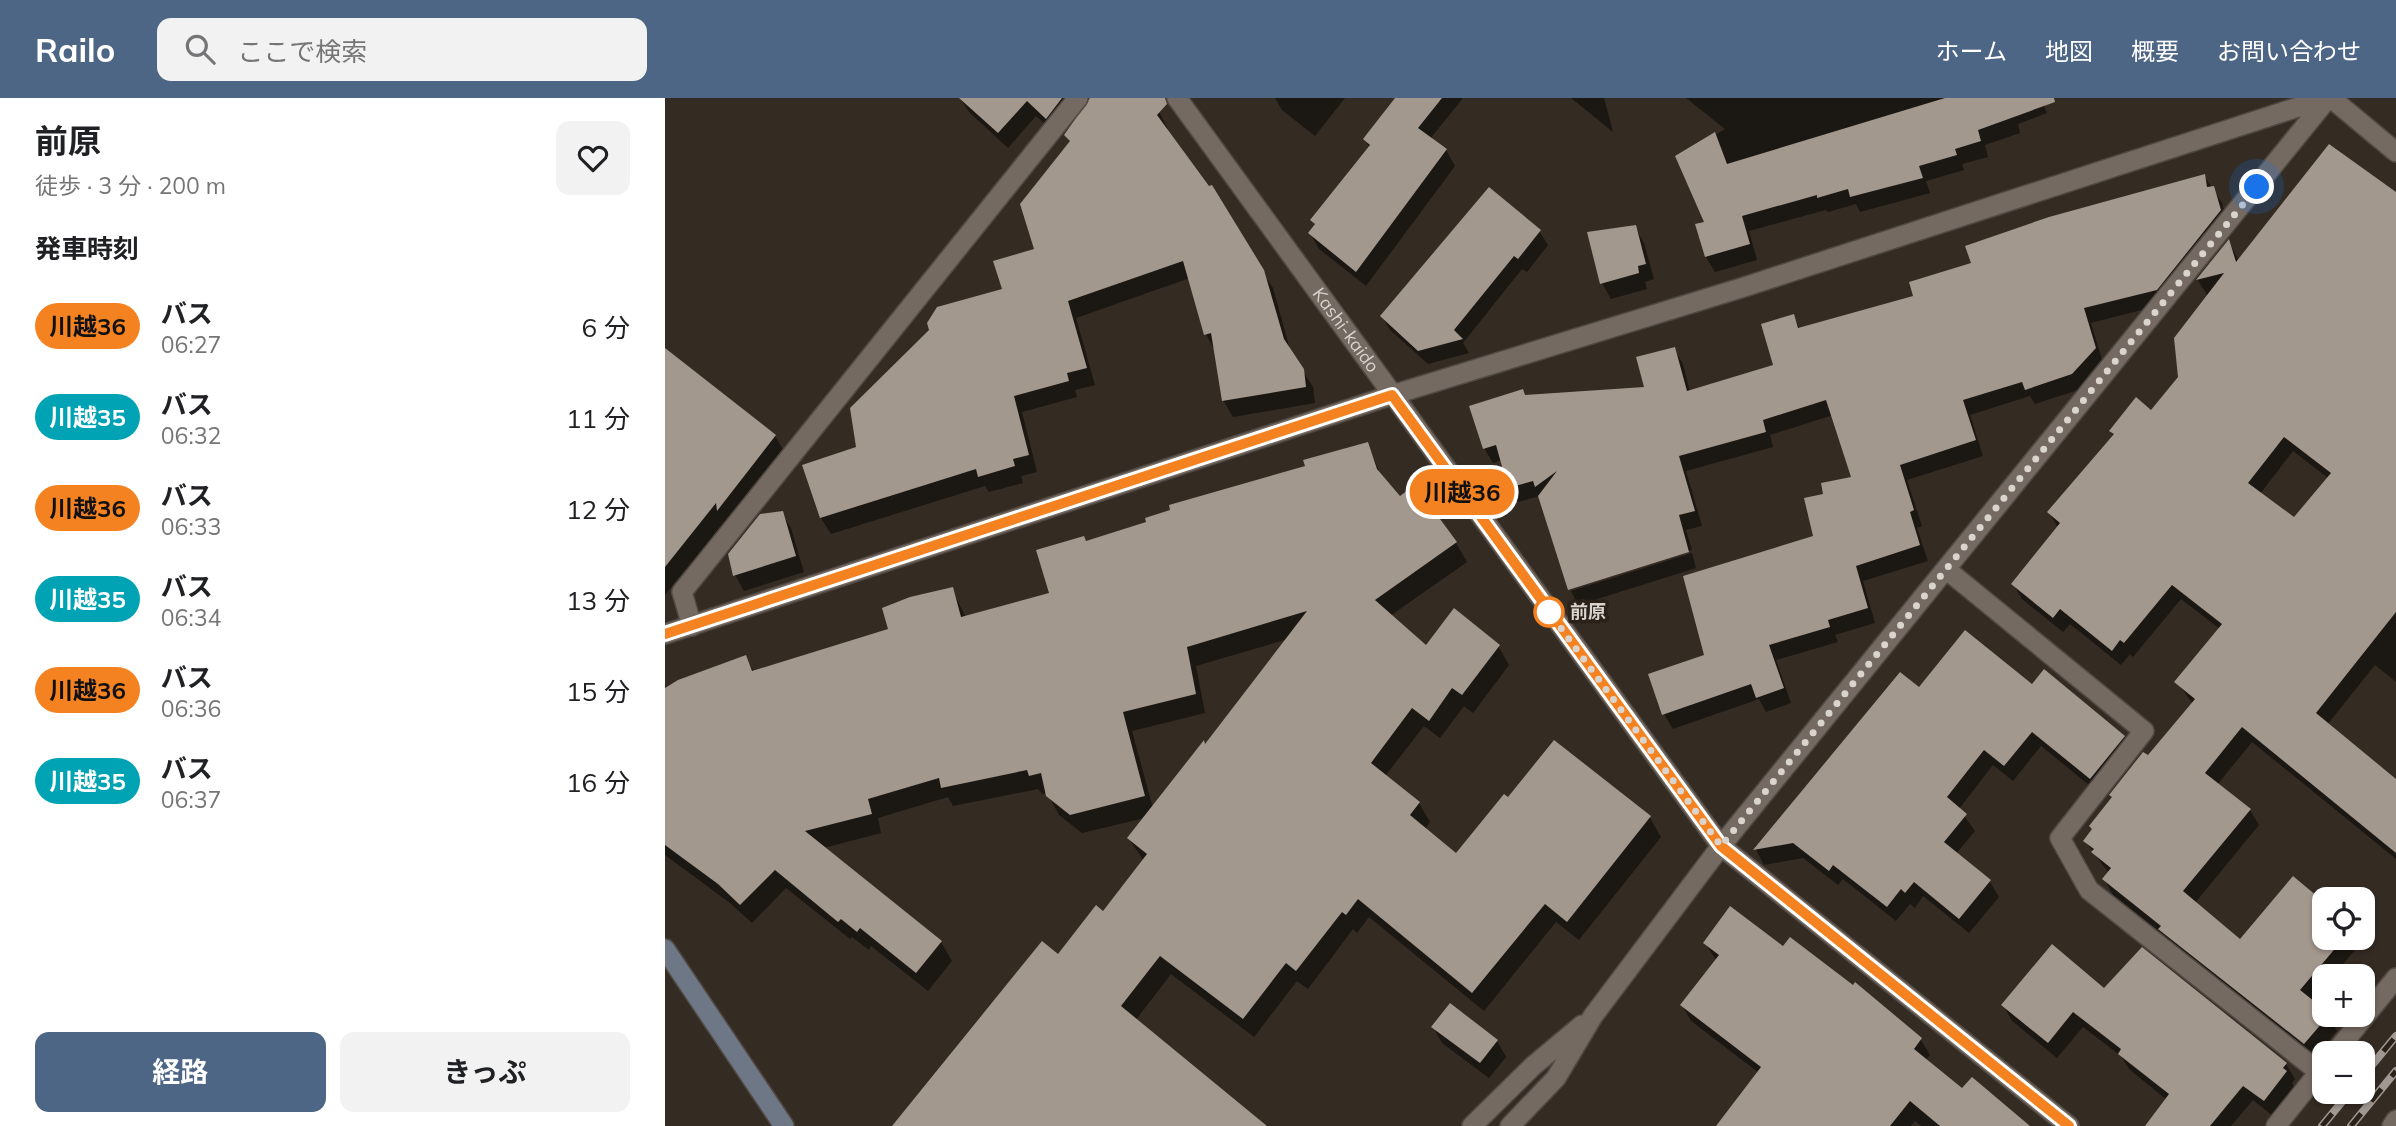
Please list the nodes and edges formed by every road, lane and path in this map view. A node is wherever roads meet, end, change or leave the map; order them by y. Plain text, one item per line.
1 (1078, 98) edge
2 (1177, 98) edge
3 (2328, 98) edge
4 (2396, 152) edge
5 (1392, 395) junction
6 (1947, 570) junction
7 (692, 626) junction
8 (665, 635) edge
9 (1721, 846) junction
10 (665, 949) edge
11 (2396, 978) edge
12 (1593, 1016) junction
13 (2345, 1041) edge
14 (2312, 1061) edge
15 (1556, 1078) junction
16 (2312, 1081) edge
17 (2396, 1121) edge
18 (784, 1126) edge
19 (1472, 1126) edge
20 (1510, 1126) edge
21 (1518, 1126) edge
22 (2069, 1126) edge
23 (2276, 1126) edge
24 (2392, 1126) edge

1 - 7 street
2 - 5 street, Kashi-kaido
3 - 4 street
3 - 5 street
3 - 6 street
5 - 7 street
5 - 9 street, Kashi-kaido
6 - 9 street
6 - 14 street
7 - 8 street
9 - 12 street
9 - 22 street, Kashi-kaido
10 - 18 main road
11 - 13 street
12 - 15 street
12 - 19 street
15 - 20 street
15 - 21 street
16 - 23 street
17 - 24 street

